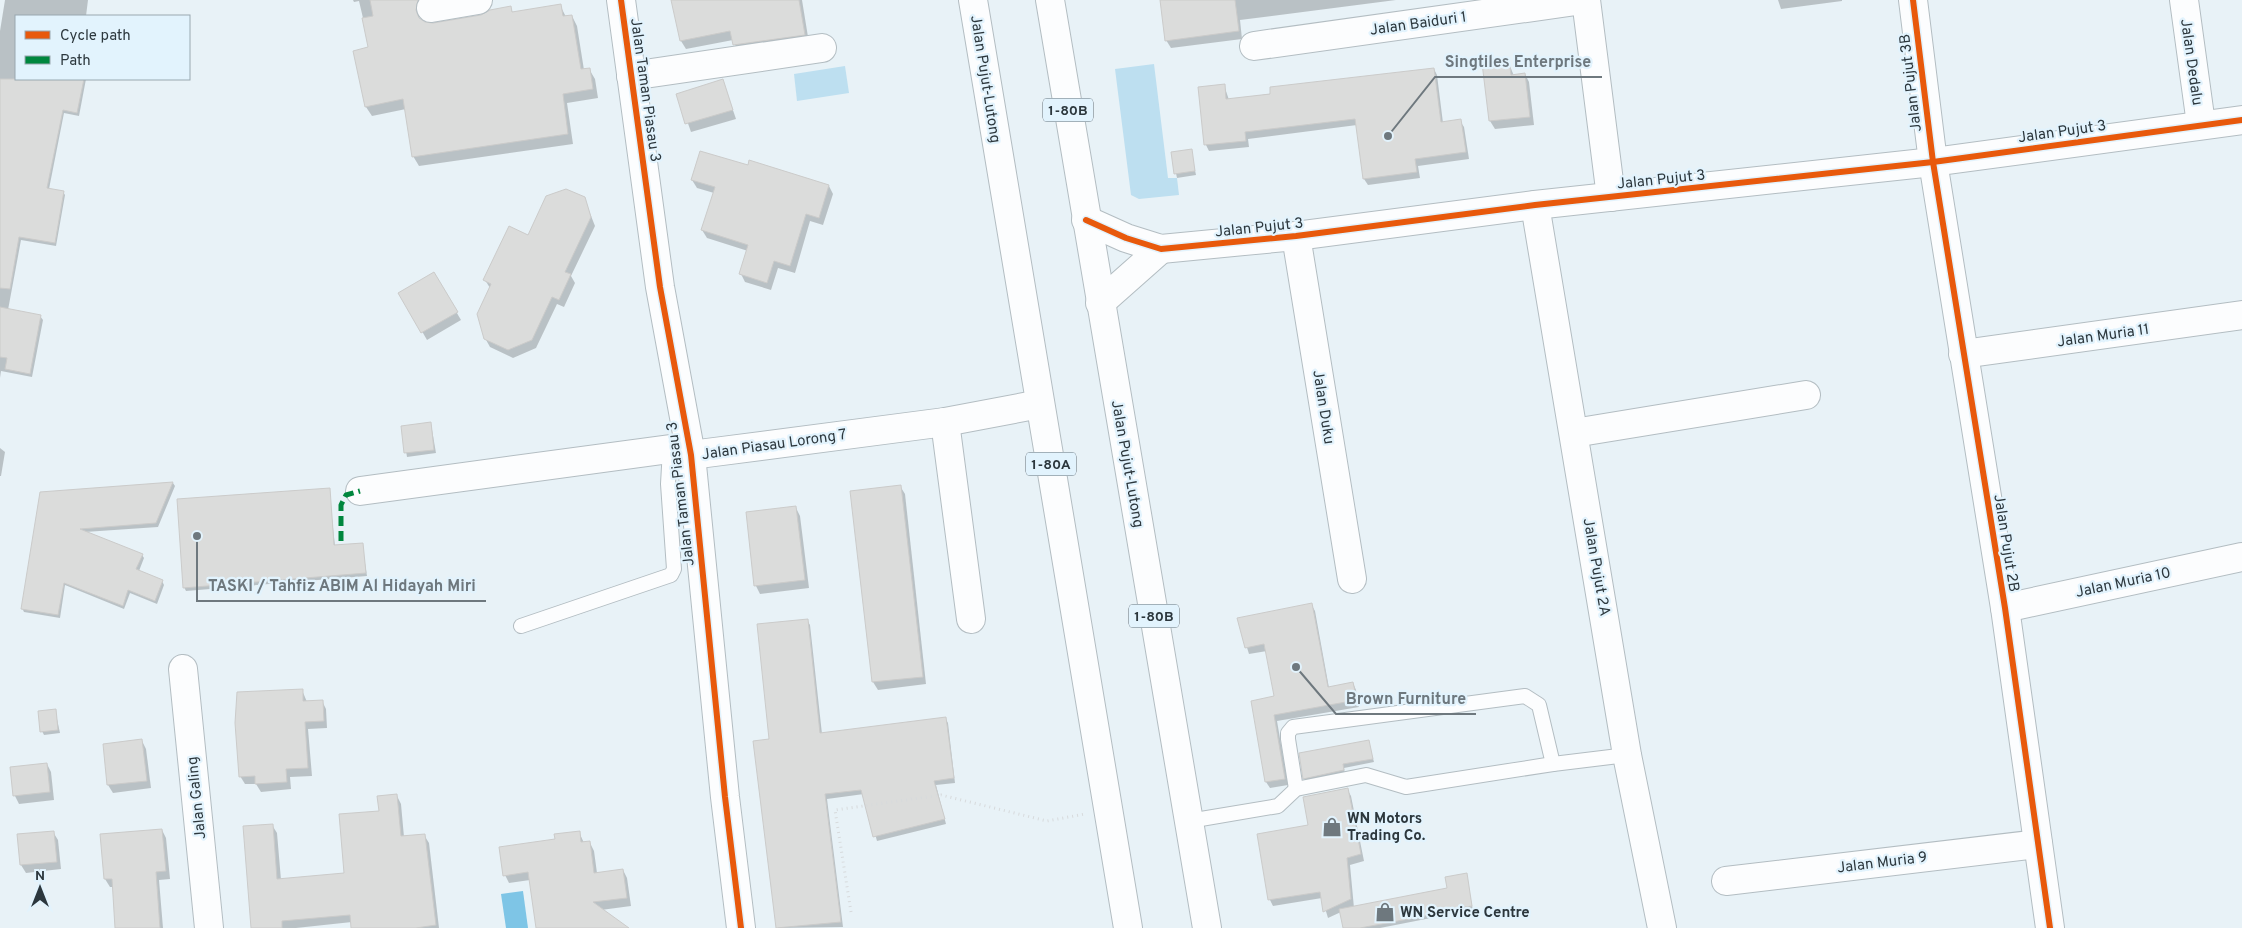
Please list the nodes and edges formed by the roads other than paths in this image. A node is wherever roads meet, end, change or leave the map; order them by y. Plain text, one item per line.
1 (478, 0) edge
2 (621, 0) edge
3 (973, 0) edge
4 (1050, 0) edge
5 (1584, 0) edge
6 (1913, 0) edge
7 (2184, 0) edge
8 (431, 8) dead end
9 (1254, 46) dead end
10 (822, 48) dead end
11 (631, 76) junction
12 (2242, 120) edge
13 (2201, 124) junction
14 (1933, 162) junction
15 (1611, 197) junction
16 (1535, 205) junction
17 (1086, 220) junction
18 (1296, 236) junction
19 (1161, 249) junction
20 (1100, 303) junction
21 (2242, 315) edge
22 (1963, 354) junction
23 (1806, 395) dead end
24 (1040, 404) junction
25 (944, 422) junction
26 (1574, 433) junction
27 (680, 452) junction
28 (360, 491) dead end
29 (2242, 556) edge
30 (1352, 579) dead end
31 (2005, 608) junction
32 (971, 619) dead end
33 (521, 626) dead end
34 (183, 669) dead end
35 (1628, 755) junction
36 (1553, 764) junction
37 (1296, 789) junction
38 (1189, 821) junction
39 (2038, 844) junction
40 (1726, 881) dead end
41 (208, 928) edge
42 (740, 928) edge
43 (1128, 928) edge
44 (1207, 928) edge
45 (1662, 928) edge
46 (2050, 928) edge

1 - 8 main road
2 - 11 main road, Jalan Taman Piasau 3
3 - 24 main road, Jalan Pujut-Lutong / 1-80A
4 - 17 main road, Jalan Pujut-Lutong / 1-80B
5 - 9 main road, Jalan Baiduri 1
5 - 15 main road
6 - 14 main road, Jalan Pujut 3B
7 - 13 main road, Jalan Dedalu
10 - 11 main road
11 - 27 main road, Jalan Taman Piasau 3
12 - 13 main road, Jalan Pujut 3
13 - 14 main road, Jalan Pujut 3
14 - 15 main road, Jalan Pujut 3
14 - 22 main road, Jalan Pujut 2B
15 - 16 main road, Jalan Pujut 3
16 - 18 main road, Jalan Pujut 3
16 - 26 main road, Jalan Pujut 2A
17 - 19 main road, Jalan Pujut 3
17 - 20 main road, Jalan Pujut-Lutong / 1-80B
18 - 19 main road, Jalan Pujut 3
18 - 30 main road, Jalan Duku
19 - 20 main road
20 - 38 main road, Jalan Pujut-Lutong / 1-80B
21 - 22 main road, Jalan Muria 11
22 - 31 main road, Jalan Pujut 2B
23 - 26 main road
24 - 25 main road, Jalan Piasau Lorong 7
24 - 43 main road, Jalan Pujut-Lutong / 1-80A
25 - 27 main road, Jalan Piasau Lorong 7
25 - 32 main road
26 - 35 main road, Jalan Pujut 2A
27 - 28 main road, Jalan Piasau Lorong 7
27 - 33 lane
27 - 42 main road, Jalan Taman Piasau 3
29 - 31 main road, Jalan Muria 10
31 - 39 main road, Jalan Pujut 2B
34 - 41 main road, Jalan Galing
35 - 36 lane
35 - 45 main road, Jalan Pujut 2A
36 - 37 lane
36 - 37 lane
37 - 38 lane
38 - 44 main road, Jalan Pujut-Lutong / 1-80B
39 - 40 main road, Jalan Muria 9
39 - 46 main road, Jalan Pujut 2B

